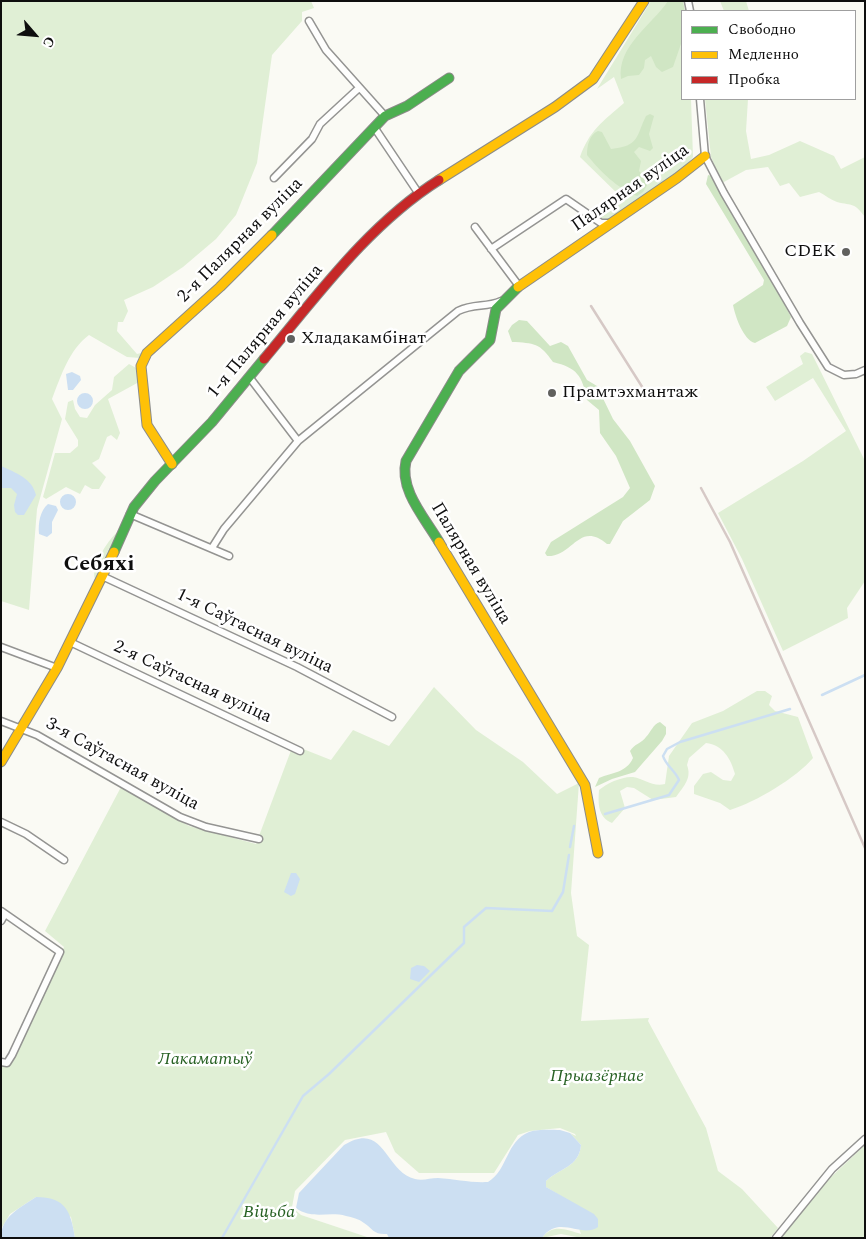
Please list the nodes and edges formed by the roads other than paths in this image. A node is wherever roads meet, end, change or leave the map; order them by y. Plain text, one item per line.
1 (644, 1) edge
2 (309, 21) dead end
3 (449, 78) dead end
4 (359, 88) junction
5 (700, 100) edge
6 (385, 116) junction
7 (374, 127) junction
8 (705, 156) junction
9 (274, 178) dead end
10 (419, 194) junction
11 (611, 224) junction
12 (474, 227) dead end
13 (491, 249) junction
14 (519, 286) junction
15 (504, 299) junction
16 (865, 370) edge
17 (250, 378) junction
18 (298, 441) junction
19 (172, 464) junction
20 (130, 514) junction
21 (212, 548) junction
22 (229, 556) dead end
23 (102, 576) junction
24 (70, 642) junction
25 (1, 647) edge
26 (57, 668) junction
27 (392, 717) dead end
28 (1, 721) edge
29 (22, 729) junction
30 (300, 750) dead end
31 (1, 762) edge
32 (1, 822) edge
33 (258, 839) dead end
34 (598, 853) dead end
35 (64, 860) dead end
36 (3, 913) edge
37 (1, 922) edge
38 (4, 1062) edge
39 (865, 1140) edge
40 (776, 1238) edge

1 - 10 street, 1-я Палярная вуліца
2 - 4 street
3 - 6 street, 2-я Палярная вуліца
4 - 6 street
4 - 9 street
5 - 8 street, Палярная вуліца
6 - 7 street, 2-я Палярная вуліца
7 - 10 street
7 - 19 street, 2-я Палярная вуліца
8 - 11 street, Палярная вуліца
8 - 16 street
10 - 17 street, 1-я Палярная вуліца
11 - 13 street
11 - 14 street, Палярная вуліца
12 - 13 street
13 - 14 street
14 - 15 street, Палярная вуліца
15 - 18 street, Палярная вуліца
15 - 34 street, Палярная вуліца
17 - 18 street
17 - 19 street, 1-я Палярная вуліца
18 - 21 street, Палярная вуліца
19 - 20 street, 1-я Палярная вуліца
20 - 21 street
20 - 23 street, 1-я Палярная вуліца
21 - 22 street
23 - 24 street, 1-я Палярная вуліца
23 - 27 street, 1-я Саўгасная вуліца
24 - 26 street, 1-я Палярная вуліца
24 - 30 street, 2-я Саўгасная вуліца
25 - 26 street
26 - 29 street, 1-я Палярная вуліца
28 - 29 street, 3-я Саўгасная вуліца
29 - 31 street, 1-я Палярная вуліца
29 - 33 street, 3-я Саўгасная вуліца
32 - 35 street
36 - 37 street
36 - 38 street
39 - 40 street

